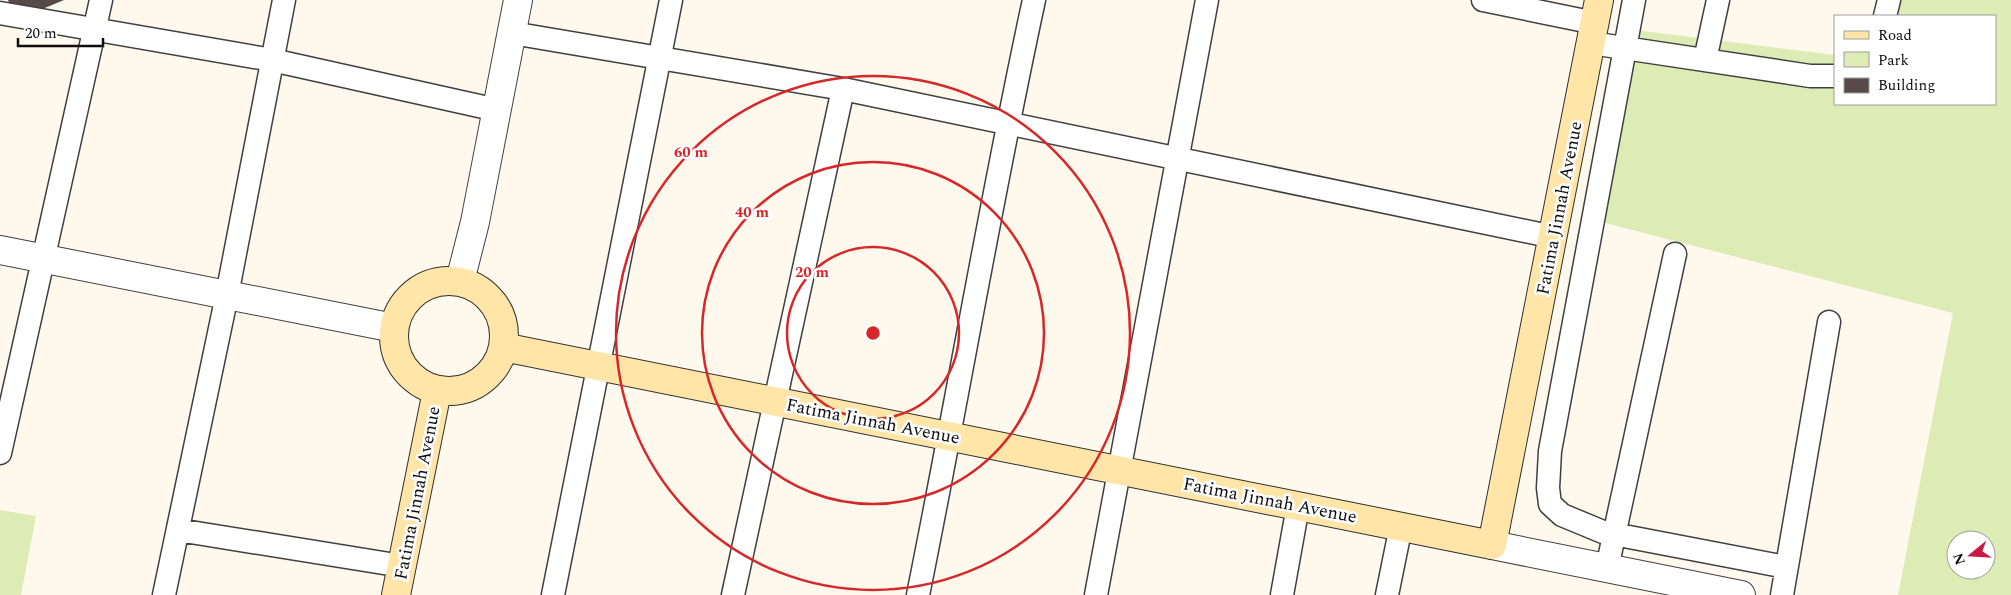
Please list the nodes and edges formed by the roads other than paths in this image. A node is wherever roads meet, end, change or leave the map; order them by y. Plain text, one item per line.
1 (101, 0) edge
2 (284, 0) edge
3 (518, 0) edge
4 (671, 0) edge
5 (1034, 0) edge
6 (1207, 0) edge
7 (1483, 0) edge
8 (1634, 0) edge
9 (1718, 0) edge
10 (1889, 0) edge
11 (0, 13) edge
12 (1885, 15) edge
13 (1595, 22) edge
14 (95, 30) junction
15 (512, 32) junction
16 (1624, 47) junction
17 (659, 58) junction
18 (272, 60) junction
19 (1705, 60) junction
20 (1834, 76) edge
21 (843, 89) junction
22 (497, 110) junction
23 (1007, 123) junction
24 (1178, 159) junction
25 (1554, 237) junction
26 (0, 250) edge
27 (1675, 254) dead end
28 (43, 258) junction
29 (460, 281) junction
30 (227, 295) junction
31 (1829, 322) dead end
32 (394, 328) junction
33 (503, 347) junction
34 (600, 366) junction
35 (437, 391) junction
36 (776, 401) junction
37 (950, 436) junction
38 (0, 453) edge
39 (1120, 470) junction
40 (1298, 506) junction
41 (1401, 526) junction
42 (178, 530) junction
43 (1616, 534) junction
44 (1492, 544) junction
45 (402, 566) junction
46 (1786, 567) junction
47 (1607, 568) junction
48 (164, 595) edge
49 (396, 595) edge
50 (553, 595) edge
51 (733, 595) edge
52 (918, 595) edge
53 (1096, 595) edge
54 (1282, 595) edge
55 (1387, 595) edge
56 (1741, 595) edge
57 (1782, 595) edge

1 - 14 street
2 - 18 street
3 - 15 street
4 - 17 street
5 - 23 street
6 - 24 street
7 - 13 street
8 - 16 street
9 - 19 street
10 - 12 street
11 - 14 street
13 - 16 street
13 - 25 main road, Fatima Jinnah Avenue
14 - 18 street
14 - 28 street
15 - 17 street
15 - 22 street
16 - 19 street
16 - 43 street
17 - 21 street
17 - 34 street
18 - 22 street
18 - 30 street
19 - 20 street
21 - 23 street
21 - 36 street
22 - 29 street
23 - 24 street
23 - 37 street
24 - 25 street
24 - 39 street
25 - 44 main road, Fatima Jinnah Avenue
26 - 28 street
27 - 43 street
28 - 30 street
28 - 38 street
29 - 32 main road
29 - 33 main road
30 - 32 street
30 - 42 street
31 - 46 street
32 - 35 main road
33 - 34 main road, Fatima Jinnah Avenue
33 - 35 main road
34 - 36 main road, Fatima Jinnah Avenue
34 - 50 street
35 - 45 main road, Fatima Jinnah Avenue
36 - 37 main road, Fatima Jinnah Avenue
36 - 51 street
37 - 39 main road, Fatima Jinnah Avenue
37 - 52 street
39 - 40 main road, Fatima Jinnah Avenue
39 - 53 street
40 - 41 main road, Fatima Jinnah Avenue
40 - 54 street
41 - 44 main road, Fatima Jinnah Avenue
41 - 55 street
42 - 45 street
42 - 48 street
43 - 46 street
43 - 47 street
44 - 47 street
45 - 49 main road, Fatima Jinnah Avenue
46 - 57 street
47 - 56 street

